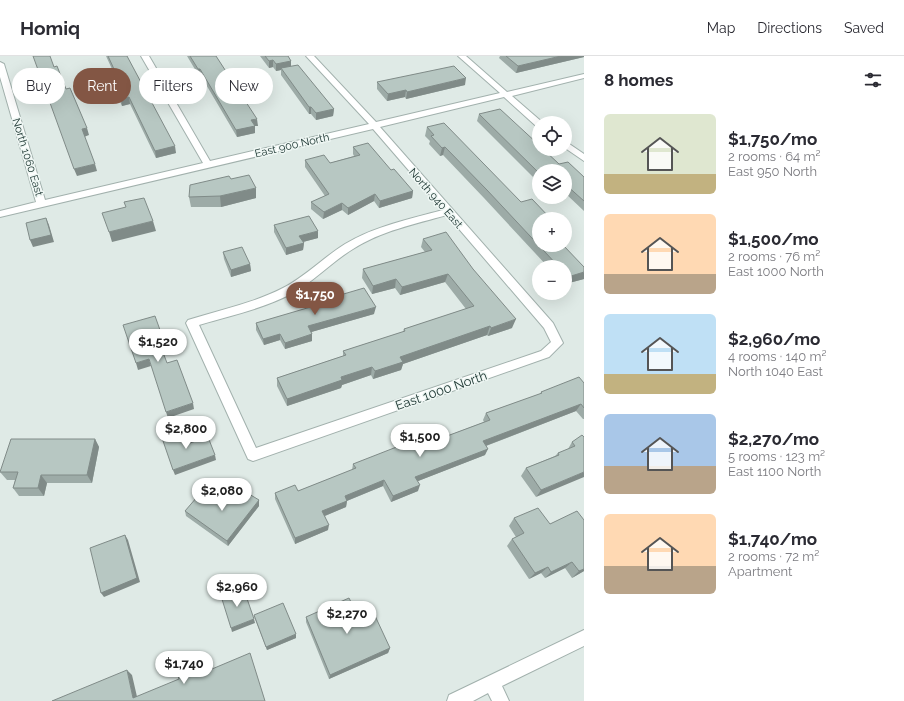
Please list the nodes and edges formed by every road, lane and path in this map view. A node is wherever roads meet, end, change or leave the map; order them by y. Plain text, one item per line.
1 (145, 56) edge
2 (310, 56) edge
3 (462, 56) edge
4 (0, 64) edge
5 (584, 76) edge
6 (505, 94) junction
7 (532, 118) edge
8 (374, 125) junction
9 (572, 149) edge
10 (584, 158) edge
11 (208, 165) junction
12 (42, 204) junction
13 (448, 212) junction
14 (0, 214) edge
15 (557, 343) joint
16 (584, 638) edge
17 (492, 683) junction
18 (455, 701) edge
19 (501, 701) edge

1 - 11 street
2 - 8 street, North 940 East
3 - 6 street
4 - 12 street, North 1060 East
5 - 6 street, East 900 North
6 - 7 street
6 - 8 street, East 900 North
8 - 11 street, East 900 North
8 - 13 street, North 940 East
9 - 10 street
11 - 12 street, East 900 North
12 - 14 street, East 900 North
13 - 15 street, North 940 East
13 - 15 street, East 1000 North
16 - 17 street
17 - 18 street
17 - 19 street

